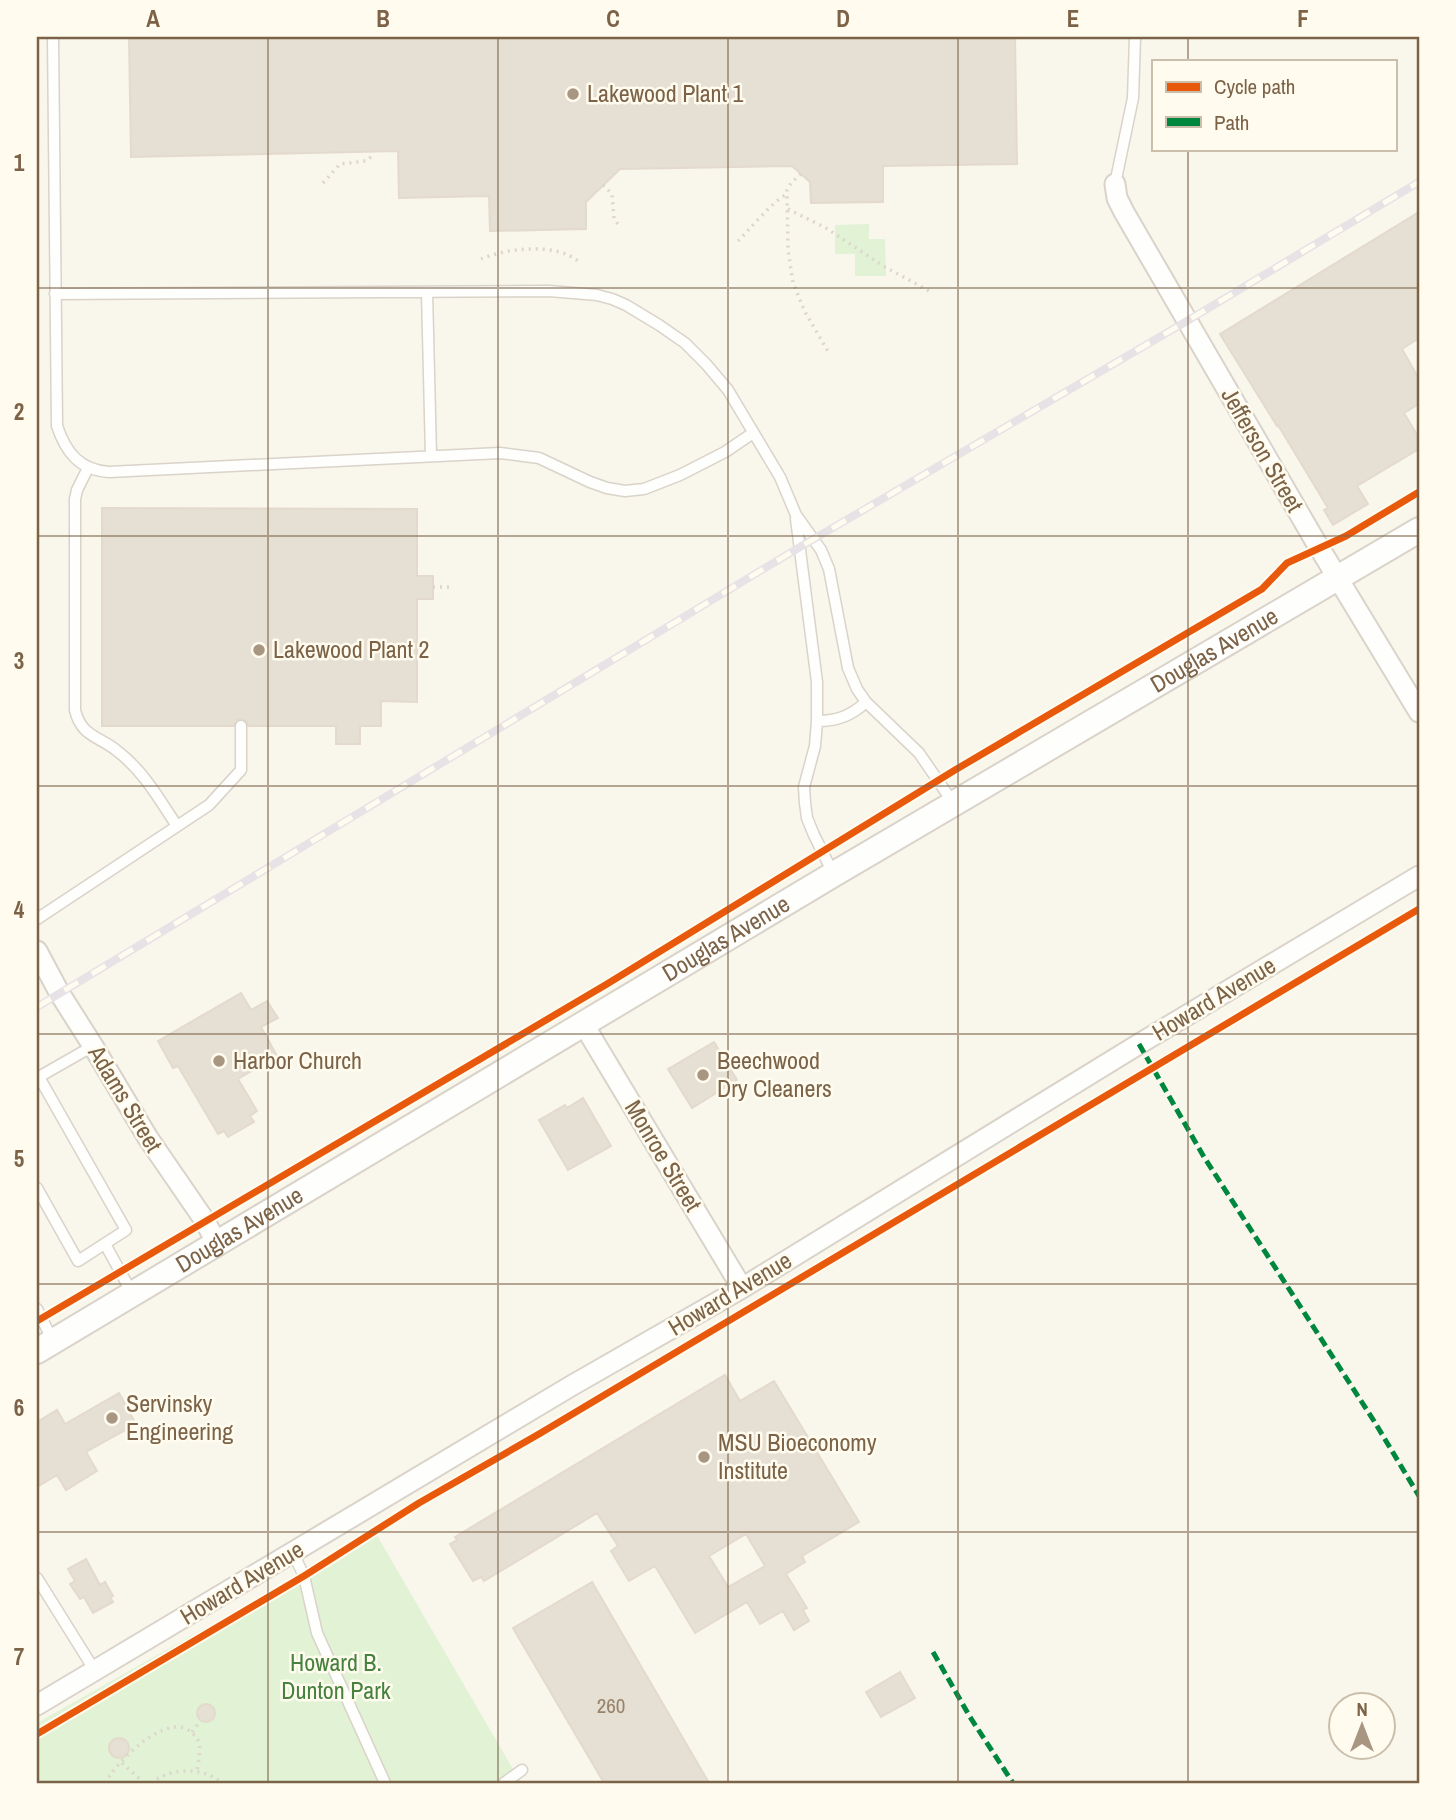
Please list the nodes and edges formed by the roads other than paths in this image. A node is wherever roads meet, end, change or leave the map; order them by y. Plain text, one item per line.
1 (52, 37) edge
2 (1135, 37) edge
3 (1115, 184) joint
4 (427, 292) junction
5 (55, 294) junction
6 (753, 433) junction
7 (431, 456) junction
8 (88, 468) junction
9 (796, 515) junction
10 (1419, 530) edge
11 (1338, 578) junction
12 (866, 702) junction
13 (1419, 712) edge
14 (817, 721) junction
15 (241, 726) dead end
16 (954, 804) junction
17 (177, 826) junction
18 (834, 874) junction
19 (1419, 876) edge
20 (37, 919) edge
21 (37, 951) edge
22 (584, 1025) junction
23 (93, 1046) junction
24 (38, 1078) edge
25 (37, 1188) edge
26 (106, 1244) junction
27 (217, 1244) junction
28 (742, 1288) junction
29 (132, 1294) junction
30 (37, 1309) edge
31 (45, 1346) edge
32 (293, 1553) junction
33 (37, 1578) edge
34 (95, 1672) junction
35 (37, 1705) edge
36 (522, 1770) dead end
37 (385, 1783) edge
38 (504, 1783) edge

1 - 5 lane
2 - 3 lane
3 - 11 street, Jefferson Street
4 - 5 lane
4 - 6 lane
4 - 7 lane
5 - 8 lane
6 - 7 lane
6 - 9 lane
7 - 8 lane
8 - 17 lane
9 - 12 lane
9 - 14 lane
10 - 11 street, Douglas Avenue
11 - 13 street, Jefferson Street
11 - 16 street, Douglas Avenue
12 - 14 lane
12 - 16 lane
14 - 18 lane
15 - 17 lane
16 - 18 street, Douglas Avenue
17 - 20 lane
18 - 22 street, Douglas Avenue
19 - 28 street, Howard Avenue
21 - 23 street, Adams Street
22 - 27 street, Douglas Avenue
22 - 28 street, Monroe Street
23 - 24 lane
23 - 27 street, Adams Street
24 - 26 lane
25 - 26 lane
26 - 29 lane
27 - 29 street, Douglas Avenue
28 - 32 street, Howard Avenue
29 - 31 street, Douglas Avenue
30 - 31 lane
32 - 34 street, Howard Avenue
32 - 37 lane
33 - 34 lane
34 - 35 street, Howard Avenue
36 - 38 lane

